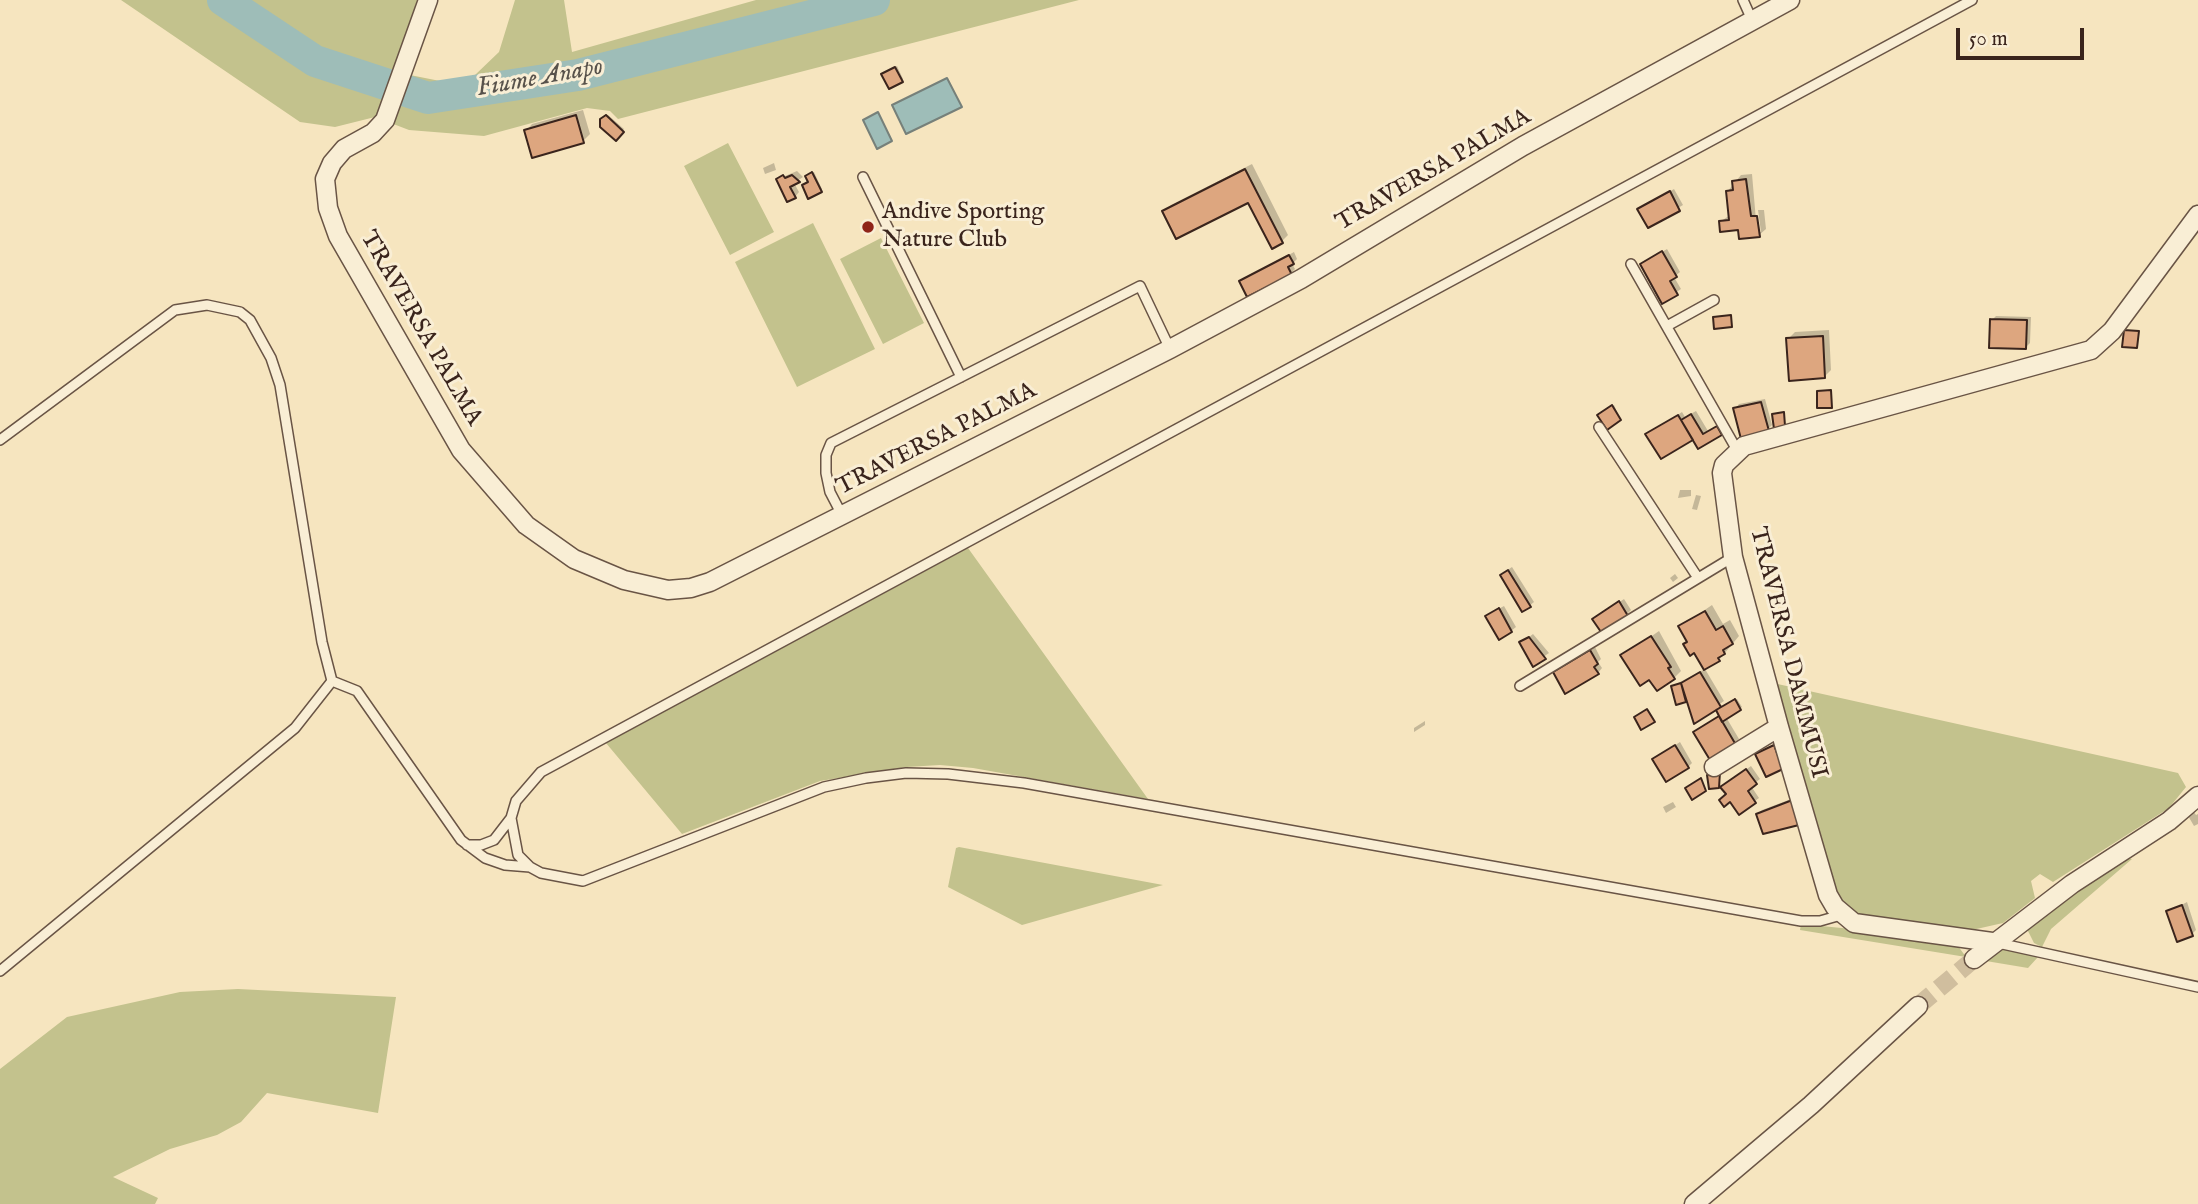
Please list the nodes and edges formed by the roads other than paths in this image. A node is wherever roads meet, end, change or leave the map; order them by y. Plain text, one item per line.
1 (428, 0) edge
2 (1743, 0) edge
3 (1790, 0) edge
4 (1972, 0) edge
5 (1752, 20) junction
6 (863, 177) dead end
7 (2198, 215) edge
8 (1631, 264) dead end
9 (1714, 300) dead end
10 (1667, 326) junction
11 (1170, 349) junction
12 (961, 377) junction
13 (1598, 427) dead end
14 (0, 440) edge
15 (1737, 450) junction
16 (842, 515) junction
17 (1732, 557) junction
18 (1698, 578) junction
19 (332, 681) junction
20 (1520, 686) dead end
21 (1779, 727) junction
22 (1714, 767) dead end
23 (2198, 796) edge
24 (511, 818) junction
25 (467, 845) junction
26 (530, 867) junction
27 (1842, 915) junction
28 (1992, 942) junction
29 (1973, 959) tunnel mouth
30 (0, 971) edge
31 (2198, 988) edge
32 (1918, 1006) tunnel mouth
33 (1695, 1204) edge

1 - 16 street, TRAVERSA PALMA
2 - 5 lane
3 - 5 street, TRAVERSA PALMA
4 - 24 lane
5 - 11 street, TRAVERSA PALMA
6 - 12 lane
7 - 15 street
8 - 10 lane
9 - 10 lane
10 - 15 lane
11 - 12 lane
11 - 16 street, TRAVERSA PALMA
12 - 16 lane
13 - 18 lane
14 - 19 lane
15 - 17 street, TRAVERSA DAMMUSI
17 - 18 lane
17 - 21 street, TRAVERSA DAMMUSI
18 - 20 lane
19 - 25 lane
19 - 30 lane
21 - 22 street
21 - 27 street, TRAVERSA DAMMUSI
23 - 28 street
24 - 25 lane
24 - 26 lane
25 - 26 lane
26 - 27 lane
27 - 28 street
28 - 29 street
28 - 31 lane
32 - 33 street

